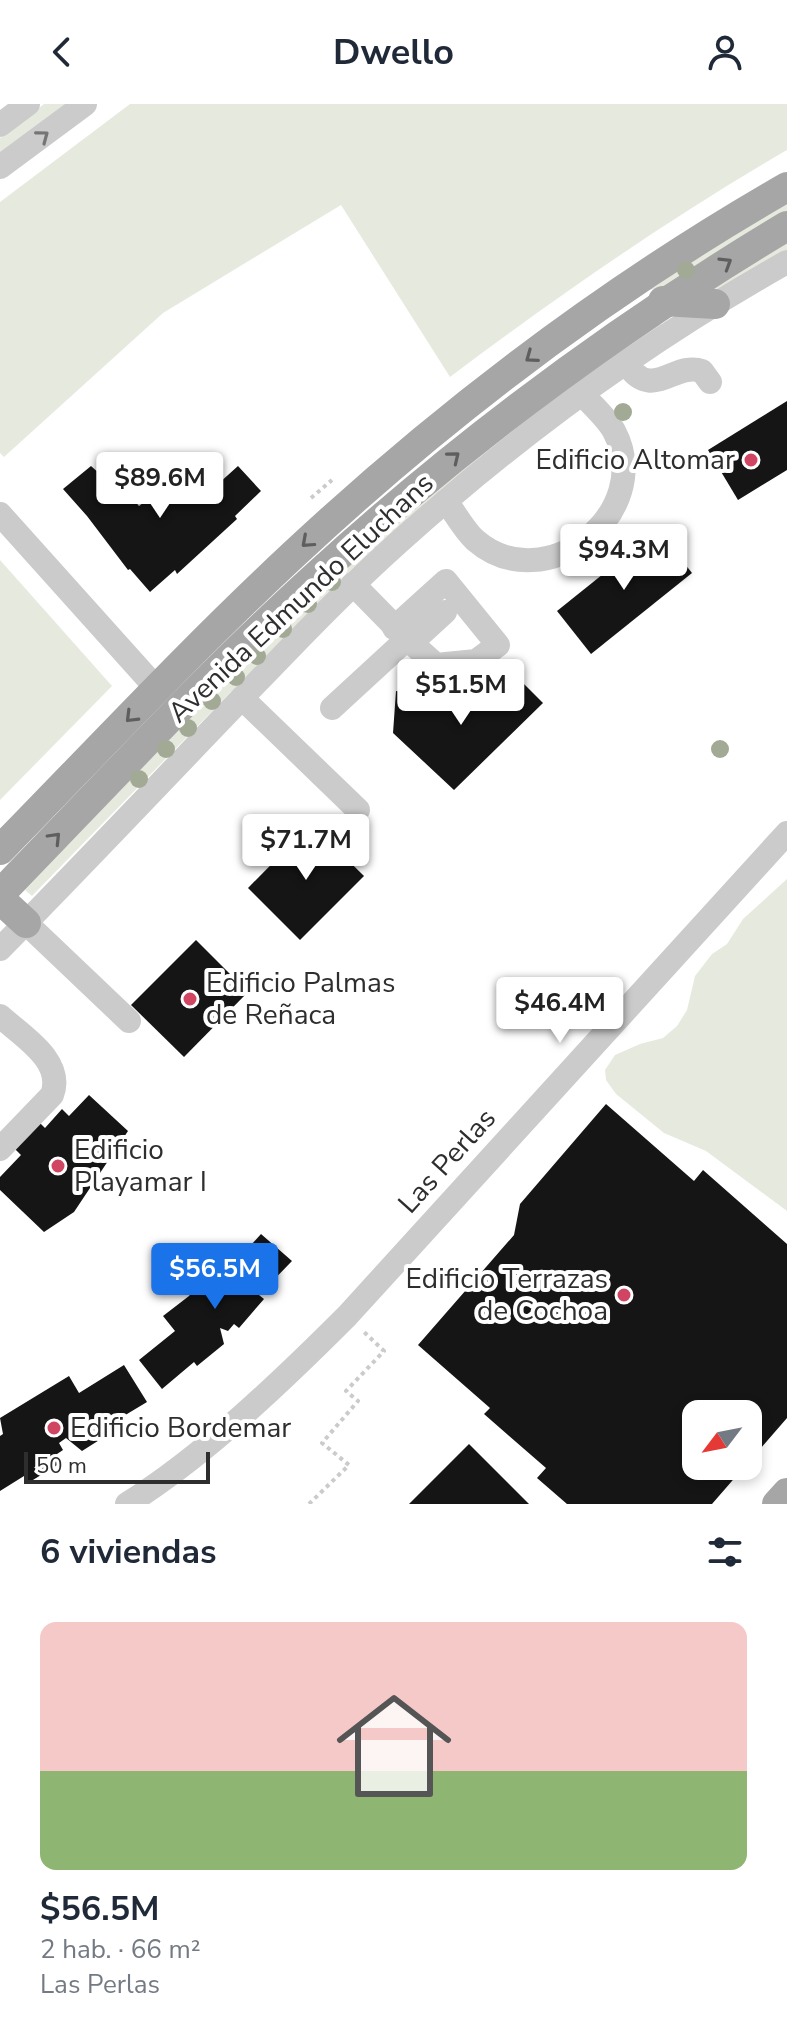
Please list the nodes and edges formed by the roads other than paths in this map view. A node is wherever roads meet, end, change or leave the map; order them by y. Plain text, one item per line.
1 (28, 104) edge
2 (85, 104) edge
3 (0, 125) edge
4 (0, 167) edge
5 (787, 187) edge
6 (787, 226) edge
7 (787, 262) edge
8 (666, 301) junction
9 (715, 304) junction
10 (594, 311) junction
11 (626, 363) junction
12 (710, 382) dead end
13 (582, 394) junction
14 (446, 501) junction
15 (0, 514) edge
16 (353, 584) junction
17 (445, 612) dead end
18 (400, 633) junction
19 (158, 690) junction
20 (242, 698) junction
21 (332, 708) dead end
22 (358, 810) dead end
23 (787, 833) edge
24 (0, 850) edge
25 (0, 896) edge
26 (26, 923) junction
27 (0, 949) edge
28 (0, 1016) edge
29 (129, 1021) dead end
30 (0, 1149) edge
31 (787, 1493) edge
32 (127, 1504) edge
33 (777, 1504) edge

1 - 3 street
4 -> 2 street
5 - 10 main road, Avenida Edmundo Eluchans
8 -> 6 main road, Avenida Edmundo Eluchans
7 - 9 street
8 - 9 main road
8 - 10 main road
25 -> 8 main road, Avenida Edmundo Eluchans
9 - 11 street
10 -> 19 main road, Avenida Edmundo Eluchans
11 - 12 street
11 - 13 street
13 - 14 street
13 - 14 street
14 - 16 street
15 - 19 street
16 - 18 street
16 - 20 street
17 - 18 street
18 - 21 street
19 -> 24 main road, Avenida Edmundo Eluchans
20 - 22 street
20 - 26 street
23 - 32 street, Las Perlas
25 - 26 main road
26 - 27 street
26 - 29 street
28 - 30 street
31 - 33 main road

